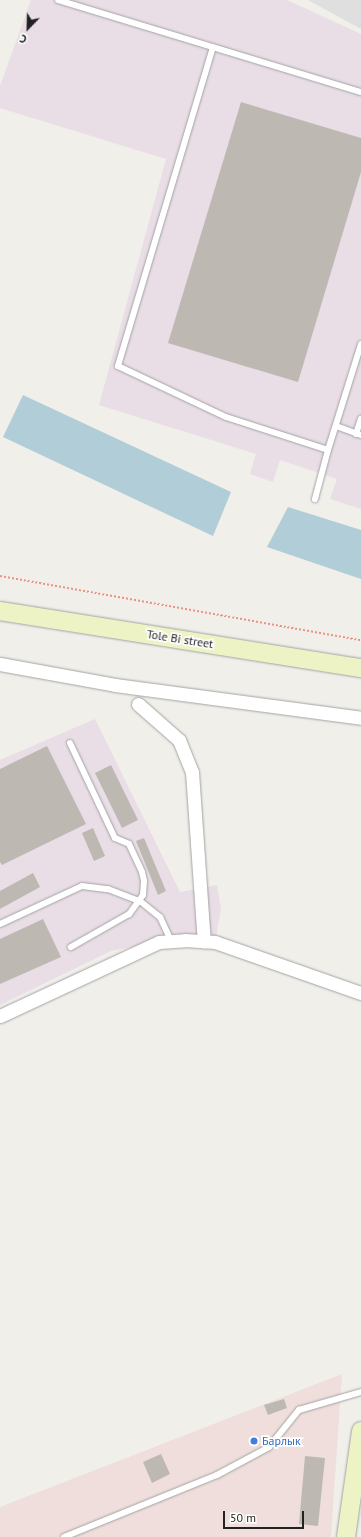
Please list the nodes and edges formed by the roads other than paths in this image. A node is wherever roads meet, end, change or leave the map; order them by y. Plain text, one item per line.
1 (58, 0) edge
2 (213, 47) junction
3 (361, 92) edge
4 (361, 344) edge
5 (361, 418) edge
6 (336, 426) junction
7 (359, 434) edge
8 (328, 450) junction
9 (314, 498) dead end
10 (0, 611) edge
11 (0, 664) edge
12 (361, 668) edge
13 (138, 704) dead end
14 (361, 718) edge
15 (70, 742) dead end
16 (140, 901) junction
17 (0, 924) edge
18 (171, 941) junction
19 (204, 942) junction
20 (71, 947) dead end
21 (361, 993) edge
22 (0, 1016) edge
23 (361, 1392) edge
24 (361, 1431) edge
25 (64, 1537) edge
26 (346, 1537) edge

1 - 2 lane
2 - 3 lane
2 - 8 lane
4 - 6 lane
5 - 7 lane
6 - 7 lane
6 - 8 lane
8 - 9 lane
10 - 12 main road, Tole Bi street
11 - 14 street
13 - 19 street
15 - 16 lane
16 - 17 lane
16 - 18 lane
16 - 20 lane
18 - 19 street
18 - 22 street
19 - 21 street
23 - 25 lane
24 - 26 main road

